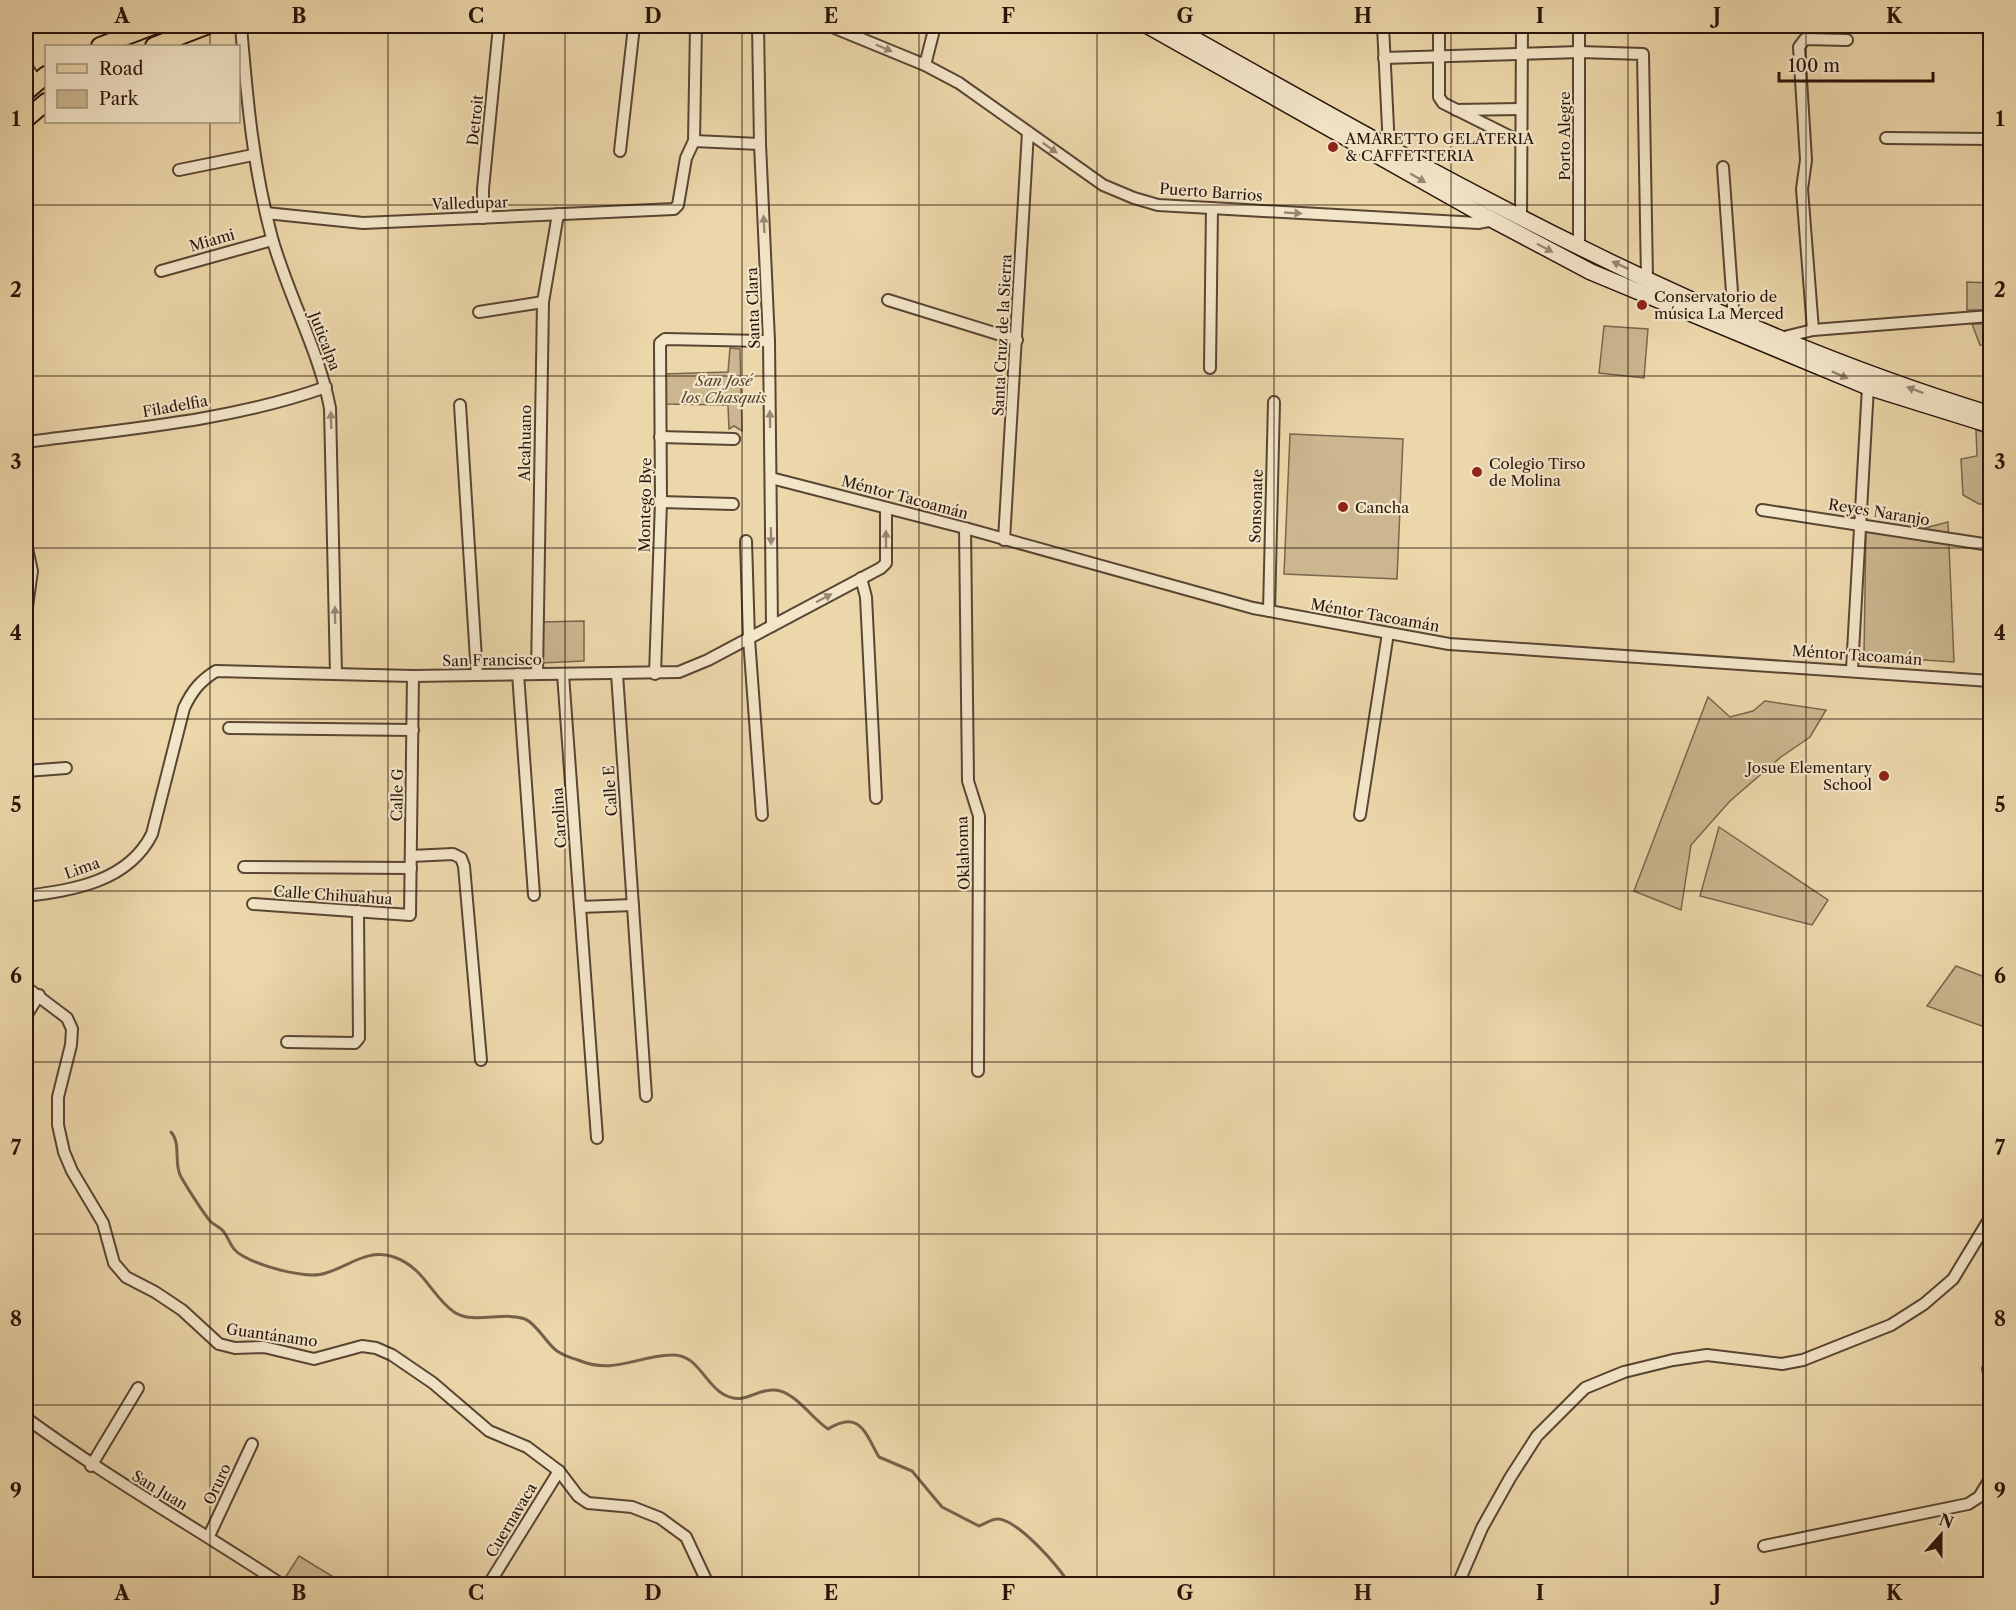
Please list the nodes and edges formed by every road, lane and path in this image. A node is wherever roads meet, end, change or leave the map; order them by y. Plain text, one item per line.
1 (153, 26) edge
2 (206, 26) edge
3 (241, 26) edge
4 (499, 26) edge
5 (634, 26) edge
6 (696, 26) edge
7 (758, 26) edge
8 (830, 26) edge
9 (935, 26) edge
10 (1148, 26) edge
11 (1171, 26) edge
12 (1383, 26) edge
13 (1439, 26) edge
14 (1522, 26) edge
15 (1579, 26) edge
16 (1847, 40) dead end
17 (103, 45) edge
18 (157, 45) edge
19 (1580, 52) junction
20 (1521, 55) junction
21 (1440, 56) junction
22 (1384, 58) junction
23 (925, 65) junction
24 (45, 103) edge
25 (1520, 109) junction
26 (1453, 110) junction
27 (26, 119) edge
28 (1029, 132) junction
29 (1886, 138) dead end
30 (1990, 139) edge
31 (694, 141) junction
32 (1521, 142) junction
33 (760, 144) junction
34 (1389, 148) junction
35 (621, 151) dead end
36 (253, 155) junction
37 (1724, 167) dead end
38 (179, 170) dead end
39 (1212, 208) junction
40 (266, 213) junction
41 (558, 214) junction
42 (1499, 215) junction
43 (483, 218) junction
44 (1521, 219) junction
45 (272, 240) junction
46 (1579, 246) junction
47 (161, 271) dead end
48 (1647, 278) junction
49 (888, 300) dead end
50 (543, 302) junction
51 (479, 312) dead end
52 (1990, 316) edge
53 (1734, 320) junction
54 (1813, 330) junction
55 (1779, 338) junction
56 (1017, 340) junction
57 (769, 341) junction
58 (1210, 368) dead end
59 (326, 387) junction
60 (1868, 387) junction
61 (1274, 402) dead end
62 (460, 405) dead end
63 (1990, 414) edge
64 (1990, 425) edge
65 (660, 437) junction
66 (734, 439) dead end
67 (26, 442) edge
68 (771, 478) junction
69 (661, 501) junction
70 (734, 504) dead end
71 (886, 508) junction
72 (1762, 510) dead end
73 (1860, 524) junction
74 (965, 528) junction
75 (1004, 540) junction
76 (746, 541) dead end
77 (1990, 545) edge
78 (26, 546) edge
79 (29, 571) edge
80 (861, 578) junction
81 (1269, 611) junction
82 (26, 614) edge
83 (772, 626) junction
84 (1388, 633) junction
85 (749, 639) junction
86 (1852, 669) junction
87 (336, 674) junction
88 (518, 674) junction
89 (537, 674) junction
90 (563, 674) junction
91 (617, 674) junction
92 (656, 674) junction
93 (477, 675) junction
94 (413, 676) junction
95 (1990, 681) edge
96 (229, 728) dead end
97 (413, 730) junction
98 (66, 768) dead end
99 (26, 771) edge
100 (876, 798) dead end
101 (762, 815) dead end
102 (1360, 815) dead end
103 (143, 852) joint
104 (411, 862) junction
105 (244, 867) dead end
106 (534, 895) dead end
107 (26, 896) edge
108 (253, 904) dead end
109 (633, 905) junction
110 (580, 908) junction
111 (358, 911) junction
112 (410, 915) joint
113 (26, 987) edge
114 (39, 995) junction
115 (26, 1016) edge
116 (287, 1042) dead end
117 (482, 1060) dead end
118 (978, 1071) dead end
119 (646, 1096) dead end
120 (597, 1138) dead end
121 (1990, 1218) edge
122 (138, 1388) dead end
123 (26, 1418) edge
124 (252, 1444) dead end
125 (91, 1466) junction
126 (559, 1471) junction
127 (1990, 1479) edge
128 (209, 1536) junction
129 (1764, 1546) dead end
130 (281, 1584) edge
131 (489, 1584) edge
132 (708, 1584) edge
133 (1458, 1584) edge

1 - 17 main road
2 - 18 main road
3 - 36 street, Juticalpa
4 - 43 street, Detroit
5 - 35 street
6 - 31 street
7 - 33 street, Santa Clara
8 -> 23 street, Puerto Barrios
9 - 23 street
10 -> 42 street
11 - 34 street
12 - 22 street
13 - 21 street
14 - 20 street
15 - 19 street, Porto Alegre
16 - 54 street
19 - 20 street
19 - 46 street, Porto Alegre
19 - 48 street
20 - 21 street
20 - 25 street
21 - 22 street
21 - 26 street
22 - 34 street
23 - 28 street, Puerto Barrios
24 - 27 main road
25 - 26 street
25 - 32 street
26 - 32 street
28 -> 39 street, Puerto Barrios
28 - 56 street, Santa Cruz de la Sierra
29 - 30 street
31 - 33 street
31 - 41 street, Valledupar
32 - 44 street
57 -> 33 street, Santa Clara
34 - 42 street
36 - 38 street
36 - 40 street, Juticalpa
37 - 53 street
39 -> 42 street, Puerto Barrios
39 - 58 street
40 - 43 street, Valledupar
40 - 45 street, Juticalpa
41 - 43 street, Valledupar
41 - 50 street, Alcahuano
42 - 44 street
42 -> 60 street
44 - 46 street
45 - 47 street, Miami
45 - 59 street, Juticalpa
48 -> 46 street
48 - 53 street
49 - 56 street
50 - 51 street
50 - 89 street, Alcahuano
52 - 54 street
53 - 55 street
54 - 55 street
63 -> 55 street
56 - 75 street, Santa Cruz de la Sierra
57 - 65 street, Montego Bye
68 -> 57 street, Santa Clara
59 - 67 street, Filadelfia
87 -> 59 street, Juticalpa
60 - 64 street
60 - 73 street
61 - 81 street, Sonsonate
62 - 93 street
65 - 66 street
65 - 69 street, Montego Bye
68 - 71 street, Méntor Tacoamán
68 -> 83 street, Santa Clara
69 - 70 street
69 - 92 street, Montego Bye
71 - 74 street, Méntor Tacoamán
80 -> 71 street, San Francisco
72 - 73 street, Reyes Naranjo
73 - 77 street, Reyes Naranjo
73 - 86 street
74 - 75 street, Méntor Tacoamán
74 - 118 street, Oklahoma
75 - 81 street, Méntor Tacoamán
76 - 85 street
78 - 79 street
79 - 82 street
83 -> 80 street, San Francisco
80 - 100 street
81 - 84 street, Méntor Tacoamán
83 - 85 street, San Francisco
84 - 86 street, Méntor Tacoamán
84 - 102 street
85 - 92 street, San Francisco
85 - 101 street
86 - 95 street, Méntor Tacoamán
87 - 94 street, San Francisco
87 - 103 street, San Francisco
88 - 89 street, San Francisco
88 - 93 street, San Francisco
88 - 106 street
89 - 90 street, San Francisco
90 - 91 street, San Francisco
90 - 110 street, Carolina
91 - 92 street, San Francisco
91 - 109 street, Calle E
93 - 94 street, San Francisco
94 - 97 street, Calle G
96 - 97 street
97 - 104 street, Calle G
98 - 99 street
103 - 107 street, Lima
104 - 105 street
104 - 112 street, Calle G
104 - 117 street
108 - 111 street, Calle Chihuahua
109 - 110 street
109 - 119 street, Calle E
110 - 120 street, Carolina
111 - 112 street, Calle Chihuahua
111 - 116 street
113 - 114 street, Guantánamo
114 - 115 street
114 - 126 street, Guantánamo
121 - 133 street
122 - 125 street
123 - 125 street, San Juan
124 - 128 street, Oruro
125 - 128 street, San Juan
126 - 131 street, Cuernavaca
126 - 132 street, Guantánamo
127 - 129 street
128 - 130 street, San Juan

